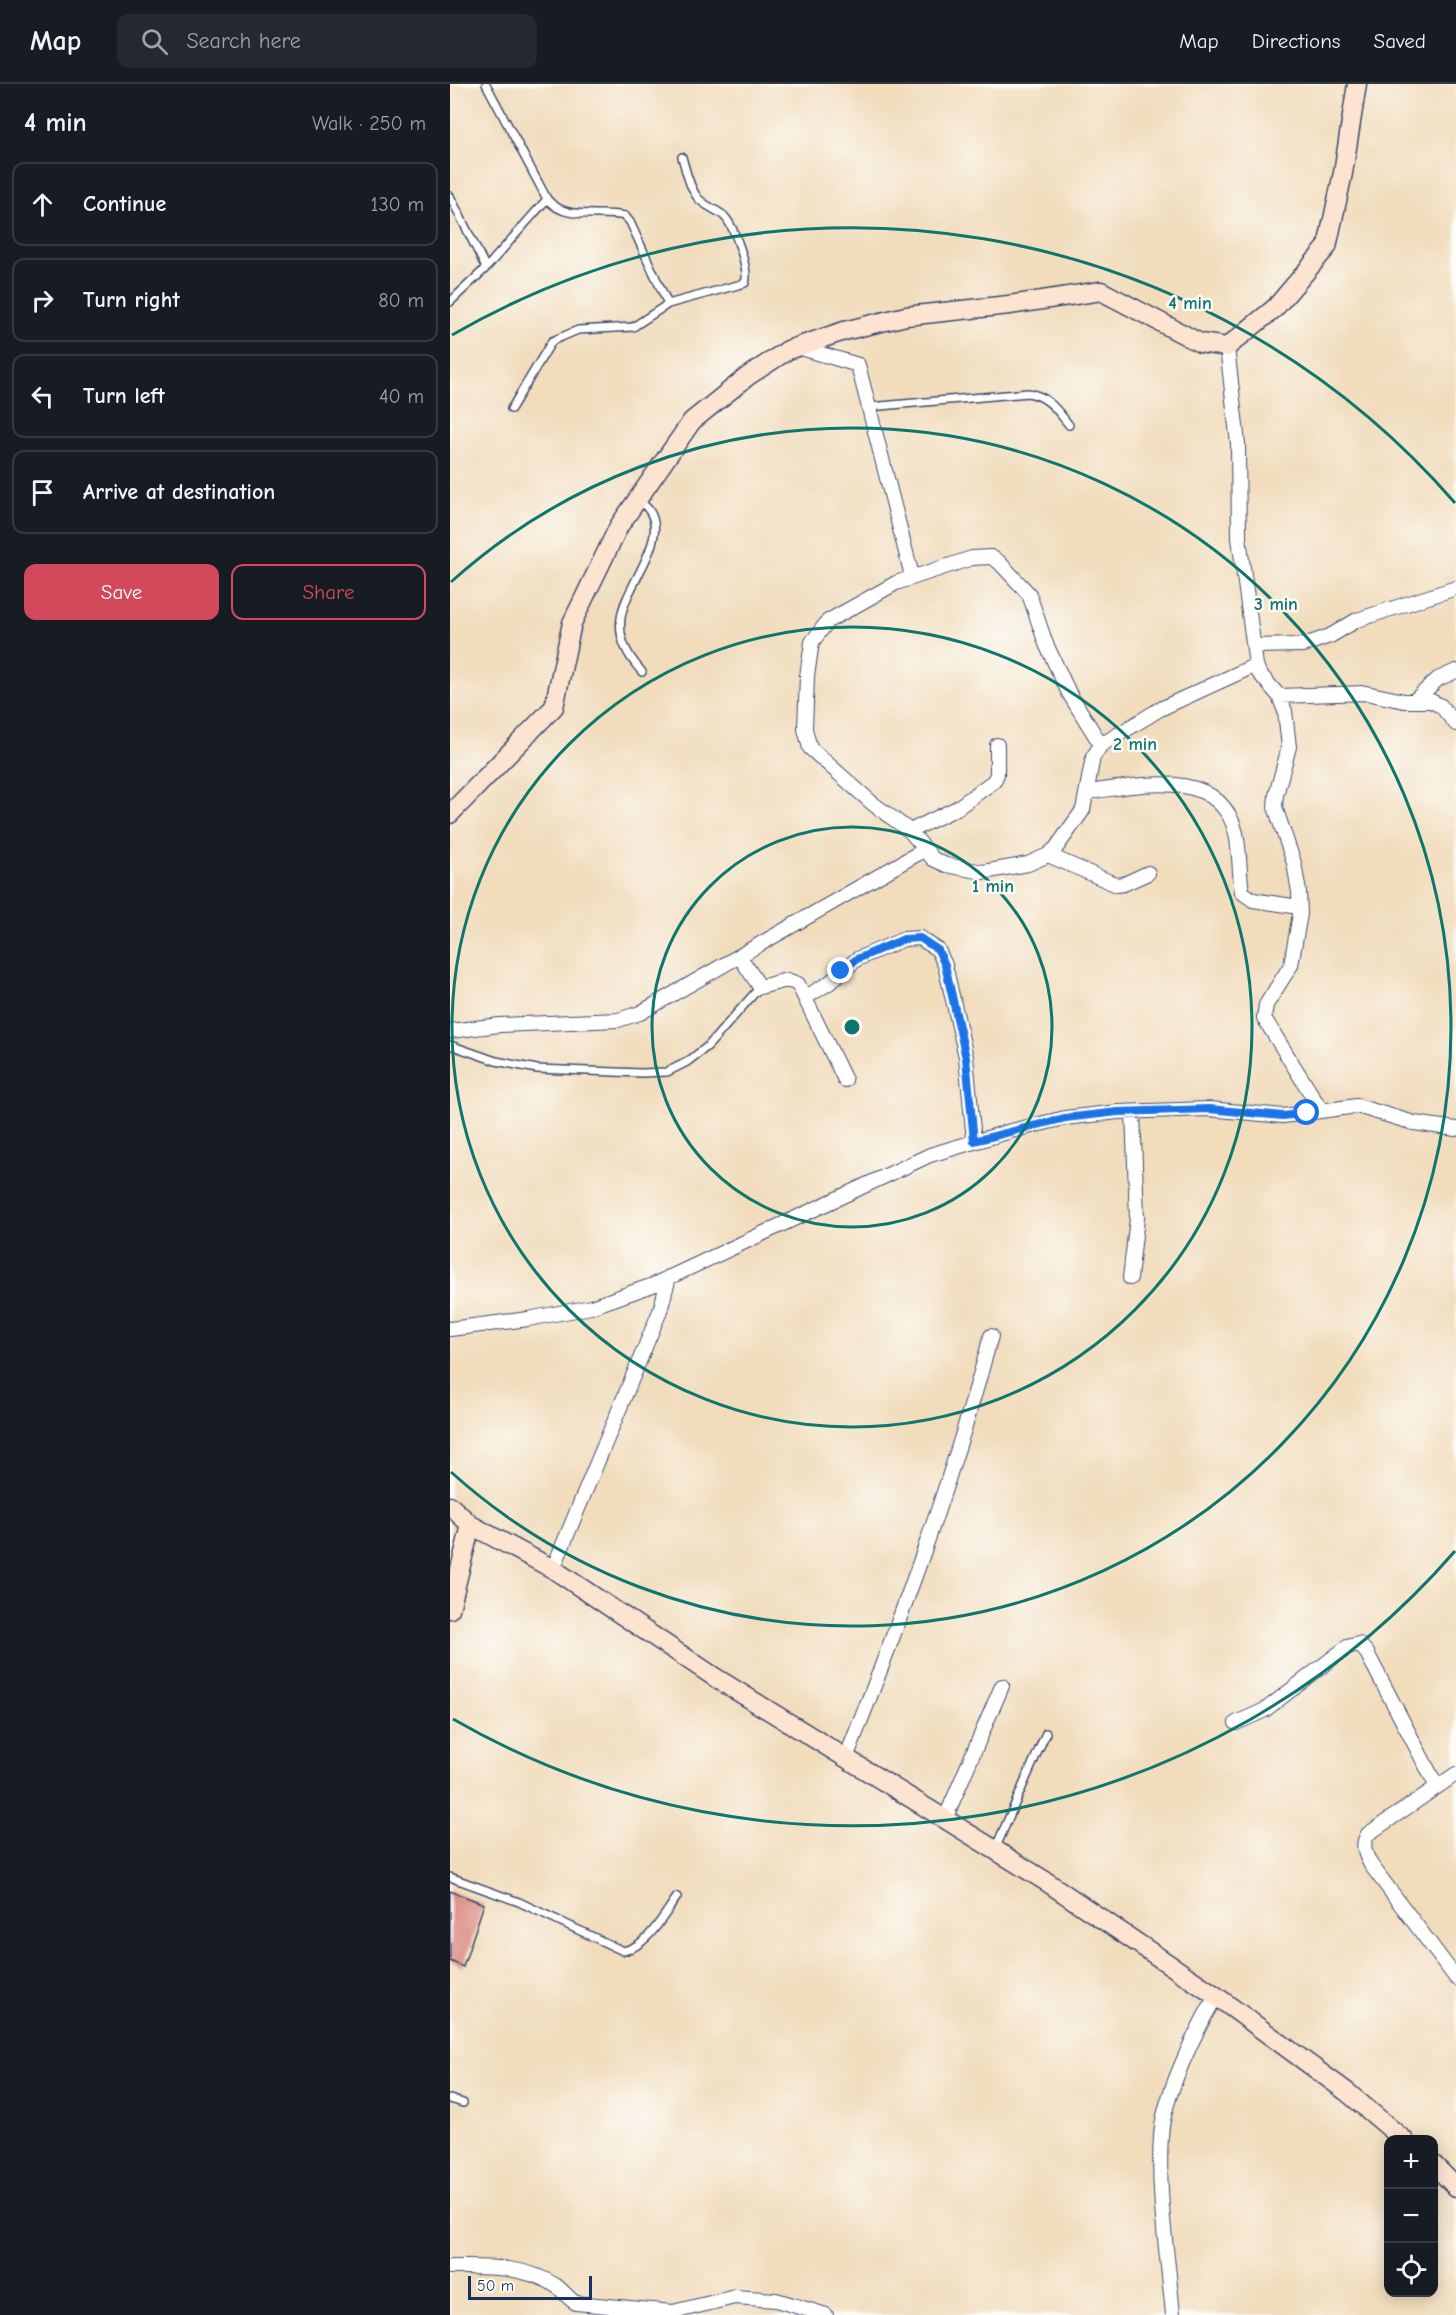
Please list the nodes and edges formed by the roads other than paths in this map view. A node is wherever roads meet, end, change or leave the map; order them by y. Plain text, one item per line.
1 (486, 84) edge
2 (1357, 84) edge
3 (682, 157) dead end
4 (450, 196) edge
5 (547, 199) junction
6 (486, 267) junction
7 (450, 302) edge
8 (668, 304) junction
9 (798, 346) junction
10 (1227, 347) junction
11 (869, 407) junction
12 (511, 409) dead end
13 (1069, 425) dead end
14 (637, 500) junction
15 (912, 576) junction
16 (1456, 588) edge
17 (1254, 646) junction
18 (1256, 665) junction
19 (1456, 671) edge
20 (642, 672) dead end
21 (1279, 696) junction
22 (1414, 701) junction
23 (1456, 724) edge
24 (1101, 745) junction
25 (997, 746) dead end
26 (1089, 792) junction
27 (450, 814) edge
28 (910, 831) junction
29 (924, 850) junction
30 (1048, 855) junction
31 (1148, 873) dead end
32 (1299, 907) junction
33 (740, 957) junction
34 (760, 987) junction
35 (806, 997) junction
36 (450, 1032) edge
37 (450, 1045) edge
38 (845, 1080) dead end
39 (1321, 1110) junction
40 (1133, 1112) junction
41 (1456, 1129) edge
42 (974, 1141) junction
43 (669, 1277) junction
44 (1130, 1278) dead end
45 (450, 1329) edge
46 (990, 1336) dead end
47 (450, 1506) edge
48 (471, 1525) junction
49 (553, 1569) junction
50 (450, 1609) edge
51 (1002, 1686) dead end
52 (1236, 1723) dead end
53 (1046, 1732) dead end
54 (846, 1758) junction
55 (1456, 1774) edge
56 (1436, 1785) junction
57 (945, 1819) junction
58 (995, 1850) junction
59 (450, 1877) edge
60 (677, 1897) dead end
61 (1456, 1978) edge
62 (1216, 1996) junction
63 (450, 2099) edge
64 (463, 2103) dead end
65 (1399, 2135) edge
66 (1438, 2169) edge
67 (1456, 2187) edge
68 (450, 2267) edge
69 (673, 2313) edge
70 (826, 2315) edge
71 (1173, 2315) edge

1 - 5 lane
2 - 10 main road
3 - 8 lane
4 - 6 lane
5 - 6 lane
5 - 8 lane
6 - 7 lane
8 - 12 lane
9 - 10 main road
9 - 11 street
9 - 14 main road
10 - 17 street
11 - 13 lane
11 - 15 street
14 - 20 lane
14 - 27 main road
15 - 24 street
15 - 28 street
16 - 17 street
17 - 18 street
18 - 21 street
18 - 24 street
19 - 22 street
21 - 22 street
21 - 32 street
22 - 23 street
24 - 26 street
25 - 28 street
26 - 30 street
26 - 32 street
28 - 29 street
29 - 30 street
29 - 33 street
30 - 31 street
32 - 39 street
33 - 34 street
33 - 36 street
34 - 35 street
34 - 37 lane
35 - 38 street
35 - 42 street
39 - 40 street
39 - 41 street
40 - 42 street
40 - 44 street
42 - 43 street
43 - 45 street
43 - 49 street
46 - 54 street
47 - 48 main road
48 - 49 main road
48 - 50 main road
49 - 54 main road
51 - 57 street
52 - 56 street
53 - 58 lane
54 - 57 main road
55 - 56 street
56 - 61 street
57 - 58 main road
58 - 62 main road
59 - 60 lane
62 - 65 main road
62 - 71 street
63 - 64 lane
66 - 67 main road
68 - 69 street
69 - 70 street

